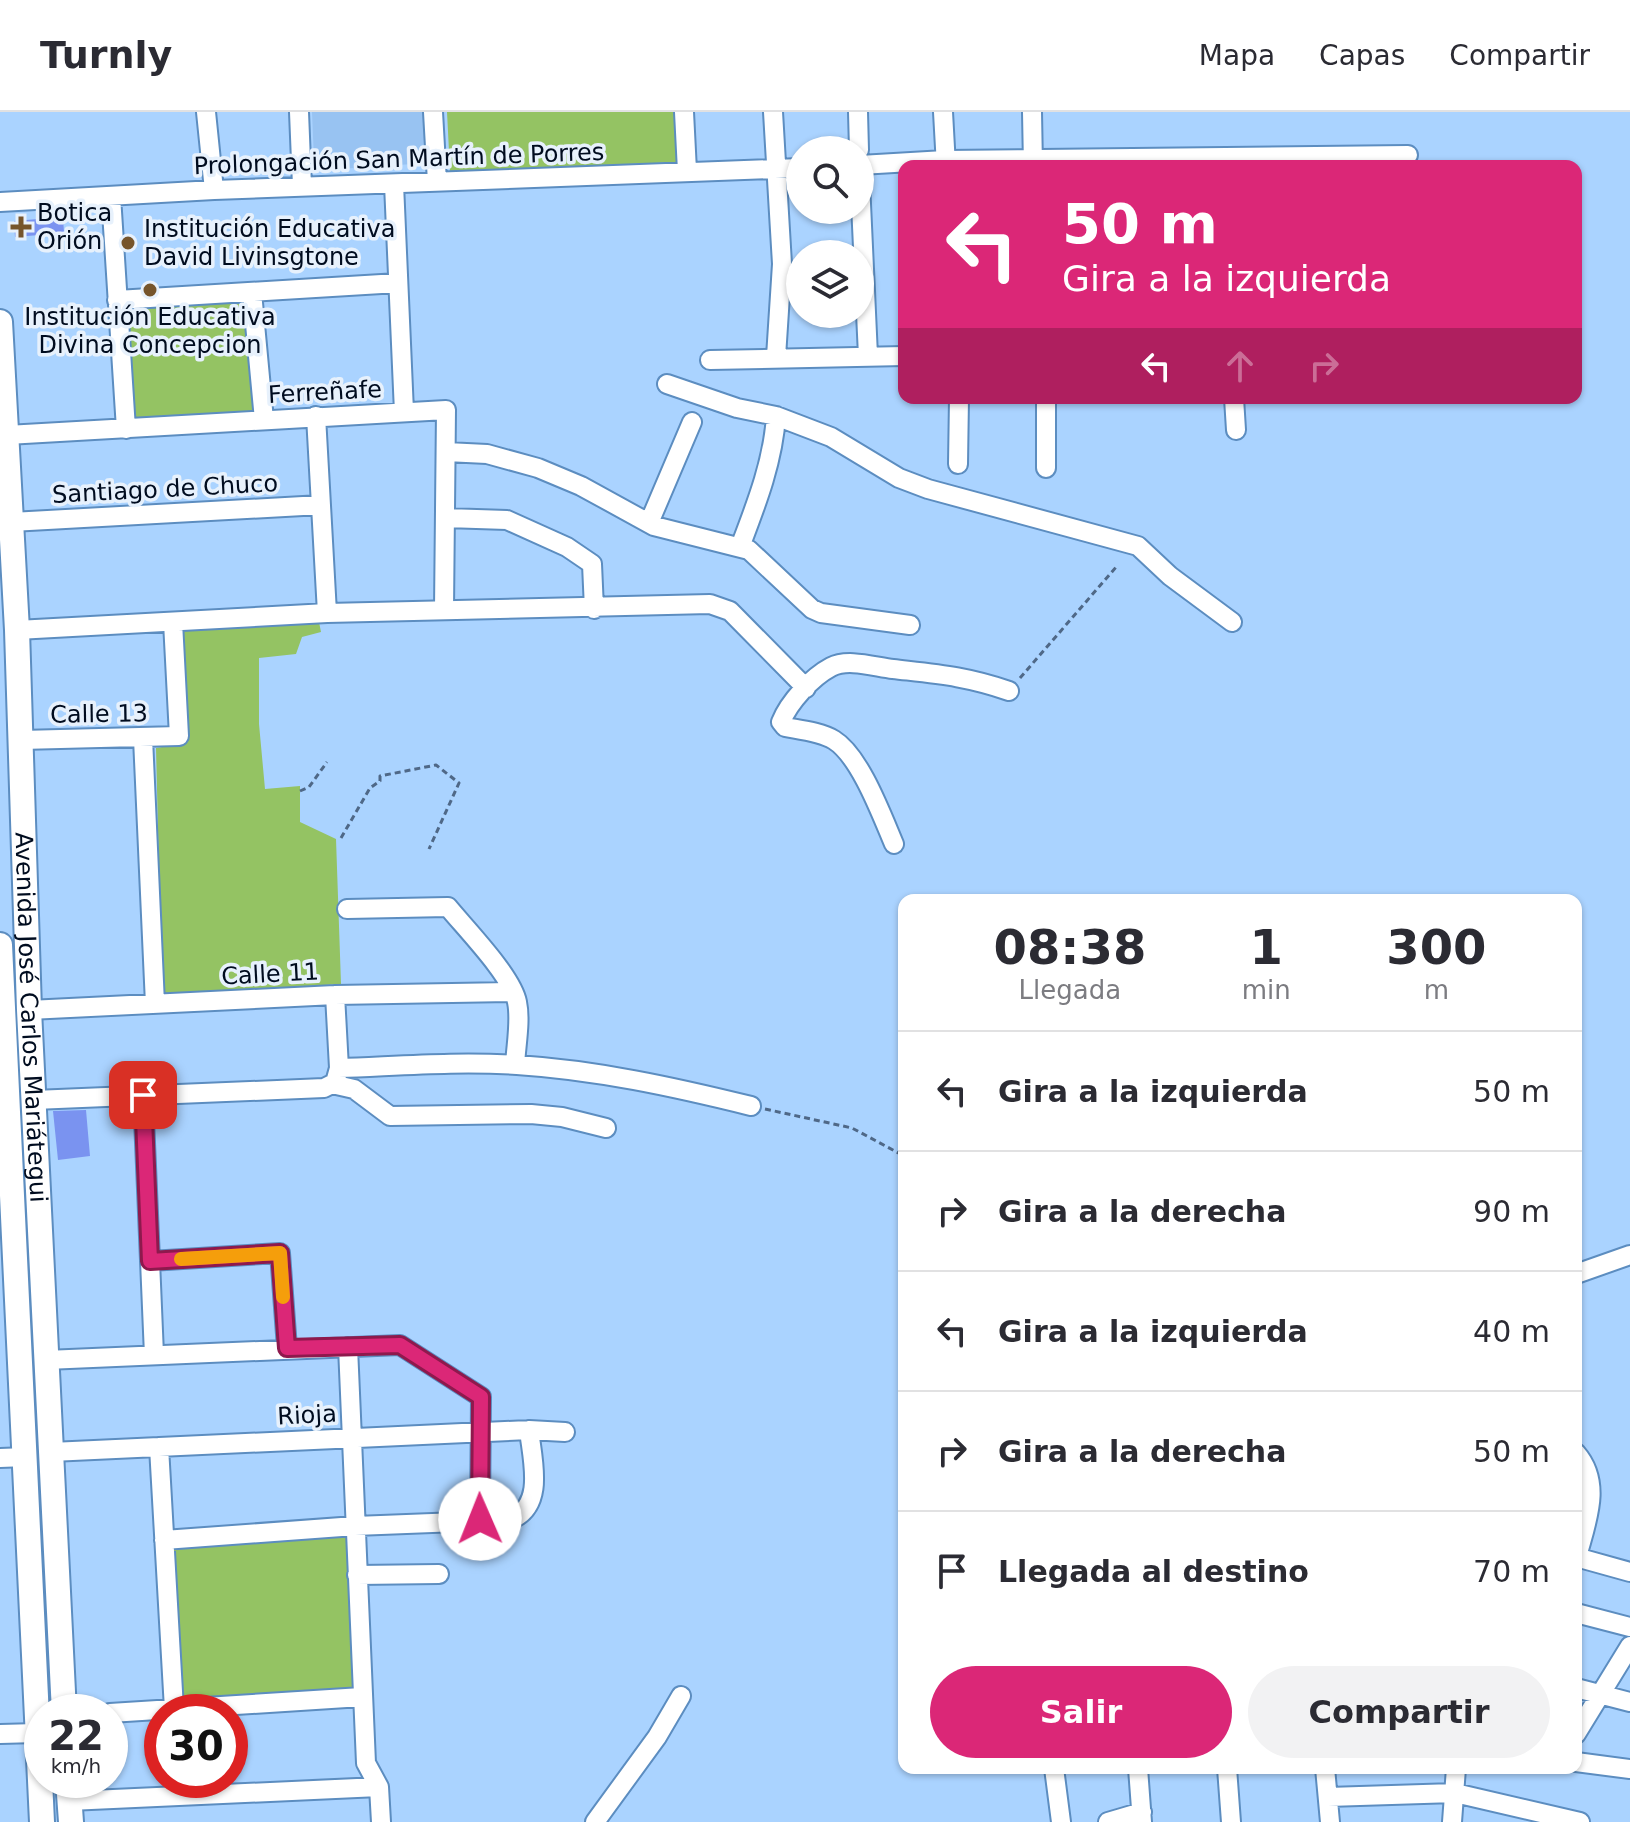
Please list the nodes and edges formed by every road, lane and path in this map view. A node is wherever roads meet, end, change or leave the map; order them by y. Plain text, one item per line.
1 (206, 112) edge
2 (299, 112) edge
3 (433, 112) edge
4 (684, 112) edge
5 (773, 112) edge
6 (858, 112) edge
7 (943, 112) edge
8 (1032, 112) edge
9 (859, 136) edge
10 (1408, 155) dead end
11 (945, 160) edge
12 (1033, 160) edge
13 (1233, 160) edge
14 (898, 164) edge
15 (874, 165) edge
16 (775, 169) junction
17 (786, 169) edge
18 (687, 171) junction
19 (437, 182) junction
20 (394, 184) junction
21 (302, 186) junction
22 (214, 190) junction
23 (111, 196) junction
24 (0, 202) edge
25 (862, 224) edge
26 (398, 283) junction
27 (252, 292) junction
28 (117, 300) junction
29 (0, 322) edge
30 (868, 356) junction
31 (898, 356) edge
32 (776, 357) junction
33 (710, 360) dead end
34 (667, 384) dead end
35 (959, 404) edge
36 (1046, 404) edge
37 (1234, 404) edge
38 (404, 412) junction
39 (316, 416) junction
40 (776, 416) junction
41 (264, 420) junction
42 (692, 422) dead end
43 (126, 429) junction
44 (1236, 430) dead end
45 (7, 435) junction
46 (446, 452) junction
47 (958, 464) dead end
48 (1046, 468) dead end
49 (321, 505) junction
50 (446, 518) junction
51 (11, 522) junction
52 (649, 523) junction
53 (740, 547) junction
54 (1117, 566) dead end
55 (594, 609) junction
56 (444, 610) junction
57 (327, 613) junction
58 (173, 622) junction
59 (1232, 622) dead end
60 (910, 625) dead end
61 (17, 630) junction
62 (806, 688) junction
63 (1009, 691) joint
64 (143, 738) junction
65 (21, 740) junction
66 (327, 762) dead end
67 (300, 791) dead end
68 (341, 838) dead end
69 (894, 844) dead end
70 (429, 849) dead end
71 (347, 909) dead end
72 (0, 945) edge
73 (2, 982) edge
74 (28, 982) junction
75 (513, 992) junction
76 (335, 995) junction
77 (155, 1004) junction
78 (29, 1010) junction
79 (2, 1061) edge
80 (515, 1065) junction
81 (336, 1076) junction
82 (143, 1095) junction
83 (34, 1100) junction
84 (751, 1106) joint
85 (606, 1128) dead end
86 (898, 1153) edge
87 (1630, 1255) edge
88 (150, 1261) junction
89 (7, 1270) edge
90 (1582, 1272) edge
91 (348, 1347) junction
92 (287, 1348) junction
93 (154, 1355) junction
94 (46, 1360) junction
95 (529, 1430) junction
96 (479, 1432) junction
97 (565, 1432) dead end
98 (351, 1437) junction
99 (159, 1447) junction
100 (51, 1452) junction
101 (26, 1457) junction
102 (0, 1458) edge
103 (1582, 1460) edge
104 (480, 1519) junction
105 (355, 1526) junction
106 (1582, 1537) edge
107 (164, 1540) junction
108 (1582, 1558) edge
109 (1630, 1572) edge
110 (439, 1574) dead end
111 (357, 1575) junction
112 (1582, 1615) edge
113 (1630, 1627) edge
114 (1630, 1646) edge
115 (1582, 1690) edge
116 (35, 1694) edge
117 (63, 1694) edge
118 (173, 1694) edge
119 (1601, 1695) junction
120 (681, 1696) dead end
121 (362, 1697) junction
122 (1630, 1702) edge
123 (248, 1704) edge
124 (1582, 1725) edge
125 (24, 1733) edge
126 (0, 1734) edge
127 (1582, 1763) edge
128 (1630, 1769) edge
129 (1055, 1774) edge
130 (1138, 1774) edge
131 (1227, 1774) edge
132 (1326, 1774) edge
133 (1456, 1774) edge
134 (379, 1787) junction
135 (1455, 1793) junction
136 (1328, 1797) junction
137 (41, 1798) edge
138 (69, 1801) edge
139 (1142, 1817) edge
140 (42, 1822) edge
141 (381, 1822) edge
142 (595, 1822) edge
143 (1061, 1822) edge
144 (1108, 1822) edge
145 (1231, 1822) edge
146 (1330, 1822) edge
147 (1452, 1822) edge
148 (1580, 1822) edge

1 - 22 street
2 - 21 street
3 - 19 street
4 - 18 street
5 - 16 street
6 - 9 street
7 - 11 street
8 - 12 street
10 - 13 street
14 - 15 street
16 - 17 street, Prolongación San Martín de Porres
16 - 18 street, Prolongación San Martín de Porres
16 - 32 street
18 - 19 street, Prolongación San Martín de Porres
19 - 20 street, Prolongación San Martín de Porres
20 - 21 street, Prolongación San Martín de Porres
20 - 26 street
21 - 22 street, Prolongación San Martín de Porres
22 - 23 street, Prolongación San Martín de Porres
23 - 24 street, Prolongación San Martín de Porres
23 - 28 street
25 - 30 street
26 - 27 street
26 - 38 street
27 - 28 street
27 - 41 street
28 - 43 street
29 - 45 main road, Avenida José Carlos Mariátegui
30 - 31 street
30 - 32 street
32 - 33 street
34 - 40 street
35 - 47 street
36 - 48 street
37 - 44 street
38 - 39 street, Ferreñafe
38 - 46 street, Ferreñafe
39 - 41 street, Ferreñafe
39 - 49 street
40 - 53 street
40 - 59 street
41 - 43 street, Ferreñafe
42 - 52 street
43 - 45 street, Ferreñafe
45 - 51 main road, Avenida José Carlos Mariátegui
46 - 50 street, Ferreñafe
46 - 52 street
49 - 51 street, Santiago de Chuco
49 - 57 street
50 - 55 street
50 - 56 street, Ferreñafe
51 - 61 main road, Avenida José Carlos Mariátegui
52 - 53 street
53 - 60 street
54 - 63 path
55 - 56 street
55 - 62 street
56 - 57 street
57 - 58 street
58 - 61 street
58 - 64 street, Calle 13
61 - 65 main road, Avenida José Carlos Mariátegui
62 - 63 street
62 - 69 street
64 - 65 street, Calle 13
64 - 77 street
65 - 74 main road, Avenida José Carlos Mariátegui
66 - 67 path
68 - 70 path
71 - 75 street
72 - 73 main road, Avenida José Carlos Mariátegui
73 - 74 main road
73 - 79 main road, Avenida José Carlos Mariátegui
74 - 78 main road, Avenida José Carlos Mariátegui
75 - 76 street, Calle 11
75 - 80 street
76 - 77 street, Calle 11
76 - 81 street
77 - 78 street, Calle 11
78 - 83 main road, Avenida José Carlos Mariátegui
79 - 89 main road, Avenida José Carlos Mariátegui
80 - 81 street
80 - 84 street
81 - 82 street
81 - 85 street
82 - 83 street
82 - 88 street
83 - 94 main road, Avenida José Carlos Mariátegui
84 - 86 path
87 - 90 street
88 - 92 street
88 - 93 street
89 - 101 main road, Avenida José Carlos Mariátegui
91 - 92 street
91 - 96 street
91 - 98 street
92 - 93 street
93 - 94 street
94 - 100 main road, Avenida José Carlos Mariátegui
95 - 96 street, Rioja
95 - 97 street, Rioja
95 - 104 street
96 - 98 street, Rioja
96 - 104 street
98 - 99 street, Rioja
98 - 105 street
99 - 100 street, Rioja
99 - 107 street
100 - 117 main road, Avenida José Carlos Mariátegui
101 - 102 street
101 - 116 main road, Avenida José Carlos Mariátegui
103 - 106 street
104 - 105 street
105 - 107 street
105 - 111 street
107 - 118 street
108 - 109 street
110 - 111 street
111 - 121 street
112 - 113 street
114 - 119 street
115 - 119 street
119 - 122 street
119 - 124 street
120 - 142 street
121 - 123 street
121 - 134 street
125 - 126 street
127 - 128 street
129 - 143 street
130 - 139 street
131 - 145 street
132 - 136 street
133 - 135 street
134 - 138 street
134 - 141 street
135 - 136 street
135 - 147 street
135 - 148 street
136 - 146 street
137 - 140 main road, Avenida José Carlos Mariátegui
139 - 144 street

